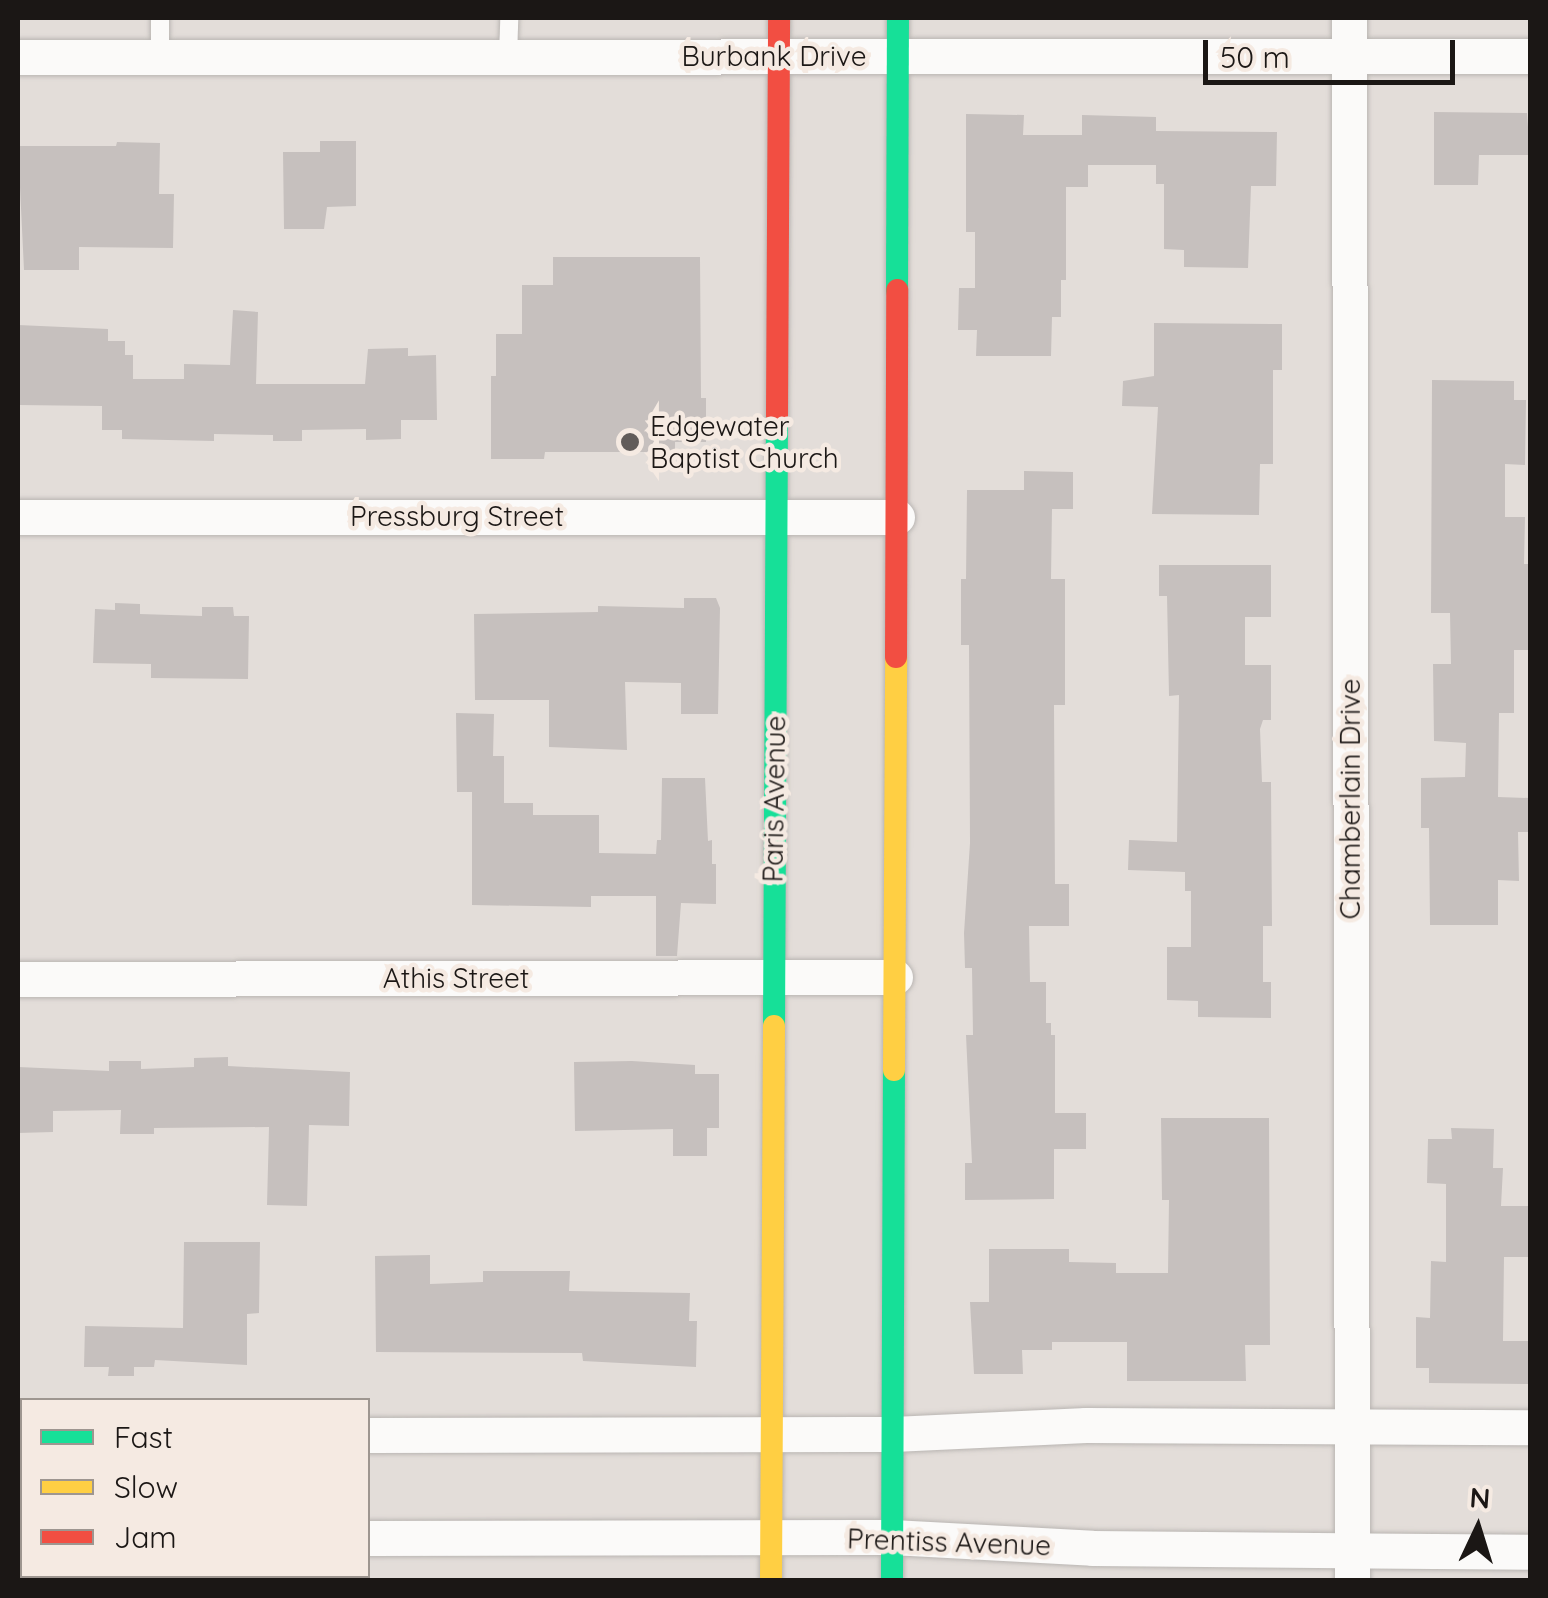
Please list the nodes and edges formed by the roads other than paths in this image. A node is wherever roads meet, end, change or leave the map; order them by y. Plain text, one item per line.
1 (160, 18) edge
2 (509, 18) edge
3 (779, 18) edge
4 (898, 18) edge
5 (1349, 18) edge
6 (508, 56) junction
7 (779, 56) junction
8 (899, 56) junction
9 (1349, 56) junction
10 (1530, 56) edge
11 (160, 57) junction
12 (18, 58) edge
13 (777, 516) junction
14 (897, 516) junction
15 (18, 517) edge
16 (895, 977) junction
17 (18, 978) edge
18 (772, 978) junction
19 (1352, 1426) junction
20 (1530, 1426) edge
21 (892, 1434) junction
22 (370, 1435) edge
23 (770, 1435) junction
24 (771, 1537) junction
25 (370, 1538) edge
26 (892, 1538) junction
27 (1530, 1552) edge
28 (1352, 1567) edge
29 (771, 1580) edge
30 (892, 1580) edge

1 - 11 lane
2 - 6 lane
3 - 7 street, Paris Avenue
4 - 8 street
5 - 9 street, Chamberlain Drive
6 - 7 street, Burbank Drive
6 - 11 street, Burbank Drive
7 - 8 street, Burbank Drive
7 - 13 street, Paris Avenue
8 - 9 street, Burbank Drive
8 - 14 street
9 - 10 street, Burbank Drive
9 - 19 street, Chamberlain Drive
11 - 12 street, Burbank Drive
13 - 14 street, Pressburg Street
13 - 15 street, Pressburg Street
13 - 18 street, Paris Avenue
14 - 16 street
16 - 18 street, Athis Street
16 - 21 street
17 - 18 street, Athis Street
18 - 23 street, Paris Avenue
19 - 20 street
19 - 21 street
19 - 28 street, Chamberlain Drive
21 - 23 street
21 - 26 street
22 - 23 street
23 - 24 street, Paris Avenue
24 - 25 street, Prentiss Avenue
24 - 26 street, Prentiss Avenue
24 - 29 street, Paris Avenue
26 - 28 street, Prentiss Avenue
26 - 30 street
27 - 28 street, Prentiss Avenue

